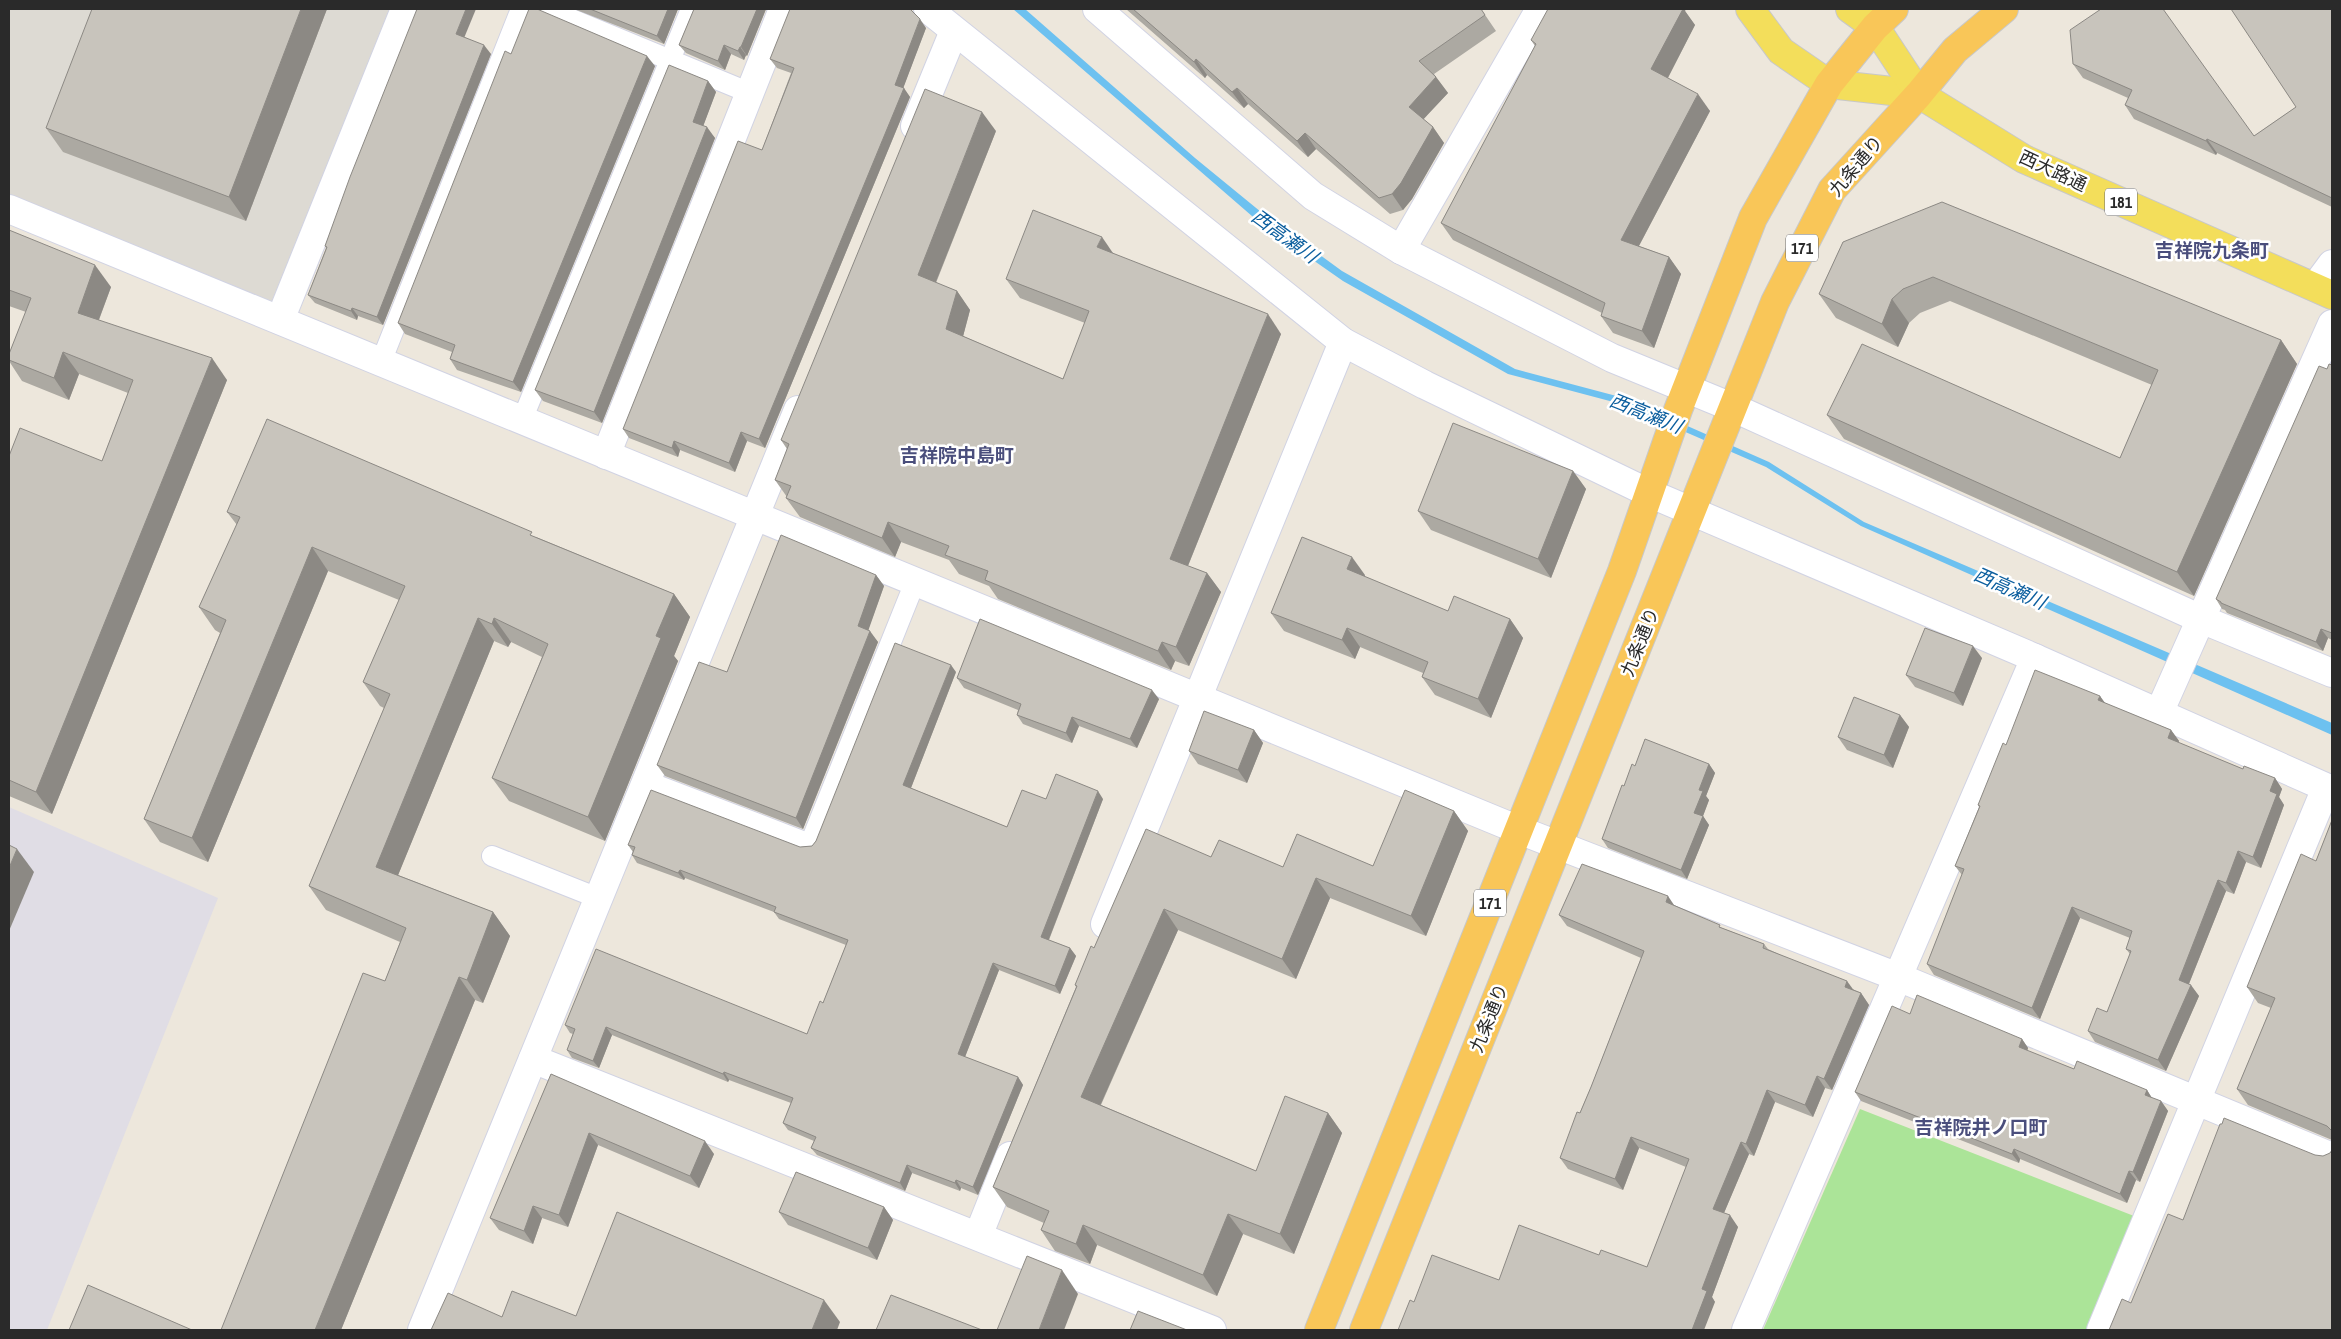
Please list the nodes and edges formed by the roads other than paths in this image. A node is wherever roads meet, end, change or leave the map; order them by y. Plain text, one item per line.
1 (405, 9) edge
2 (521, 9) edge
3 (547, 9) edge
4 (691, 9) edge
5 (783, 9) edge
6 (928, 9) edge
7 (1097, 9) edge
8 (1540, 9) edge
9 (1750, 9) edge
10 (1850, 9) edge
11 (1894, 9) edge
12 (2004, 9) edge
13 (1875, 27) junction
14 (954, 31) junction
15 (670, 59) junction
16 (1829, 84) junction
17 (750, 93) junction
18 (1918, 94) junction
19 (905, 150) edge
20 (9, 209) edge
21 (1401, 250) junction
22 (2332, 264) edge
23 (2324, 291) edge
24 (280, 320) junction
25 (2332, 324) edge
26 (1343, 342) junction
27 (381, 362) junction
28 (807, 388) edge
29 (1682, 399) junction
30 (1730, 418) junction
31 (522, 420) junction
32 (606, 455) junction
33 (1673, 495) junction
34 (754, 516) junction
35 (915, 582) junction
36 (2201, 619) junction
37 (2035, 658) junction
38 (2332, 673) edge
39 (1198, 698) junction
40 (2159, 713) junction
41 (646, 781) junction
42 (2329, 789) edge
43 (1519, 830) junction
44 (1558, 846) junction
45 (492, 856) dead end
46 (598, 898) junction
47 (1097, 944) edge
48 (1898, 977) junction
49 (533, 1059) junction
50 (2195, 1101) junction
51 (1019, 1136) edge
52 (2332, 1157) edge
53 (978, 1236) junction
54 (422, 1330) edge
55 (1212, 1330) edge
56 (1319, 1330) edge
57 (1364, 1330) edge
58 (1746, 1330) edge
59 (2101, 1330) edge

1 - 24 street
2 - 27 lane
3 - 15 lane
4 - 15 lane
5 - 17 street
6 - 14 street
7 - 21 street
8 - 21 street
9 - 16 main road, 西大路通 / 181
10 - 13 main road, 西大路通 / 181
11 - 13 highway, 九条通り / 171
12 - 18 highway, 九条通り / 171
13 - 16 highway, 九条通り / 171
13 - 18 main road, 西大路通 / 181
14 - 19 street
14 - 26 street
15 - 17 lane
15 - 31 lane
16 - 18 main road, 西大路通 / 181
16 - 29 highway, 九条通り / 171
17 - 32 street
18 - 23 main road, 西大路通 / 181
18 - 30 highway, 九条通り / 171
20 - 24 street
21 - 29 street
22 - 23 street
24 - 27 street
25 - 36 street
26 - 33 street
26 - 39 street
27 - 31 street
28 - 34 street
29 - 30 street
29 - 33 highway, 九条通り / 171
30 - 33 highway, 九条通り / 171
30 - 36 street
31 - 32 street
32 - 34 street
33 - 37 street
33 - 43 highway, 九条通り / 171
33 - 44 highway, 九条通り / 171
34 - 35 street
34 - 41 street
35 - 39 street
35 - 41 lane
36 - 38 street
36 - 40 street
37 - 40 street
37 - 48 street
39 - 43 street
39 - 47 street
40 - 42 street
41 - 46 street
42 - 50 street
43 - 44 street
43 - 56 highway, 九条通り / 171
44 - 48 street
44 - 57 highway, 九条通り / 171
45 - 46 lane
46 - 49 street
48 - 50 street
48 - 58 street
49 - 53 street
49 - 54 street
50 - 52 street
50 - 59 street
51 - 53 street
53 - 55 street

